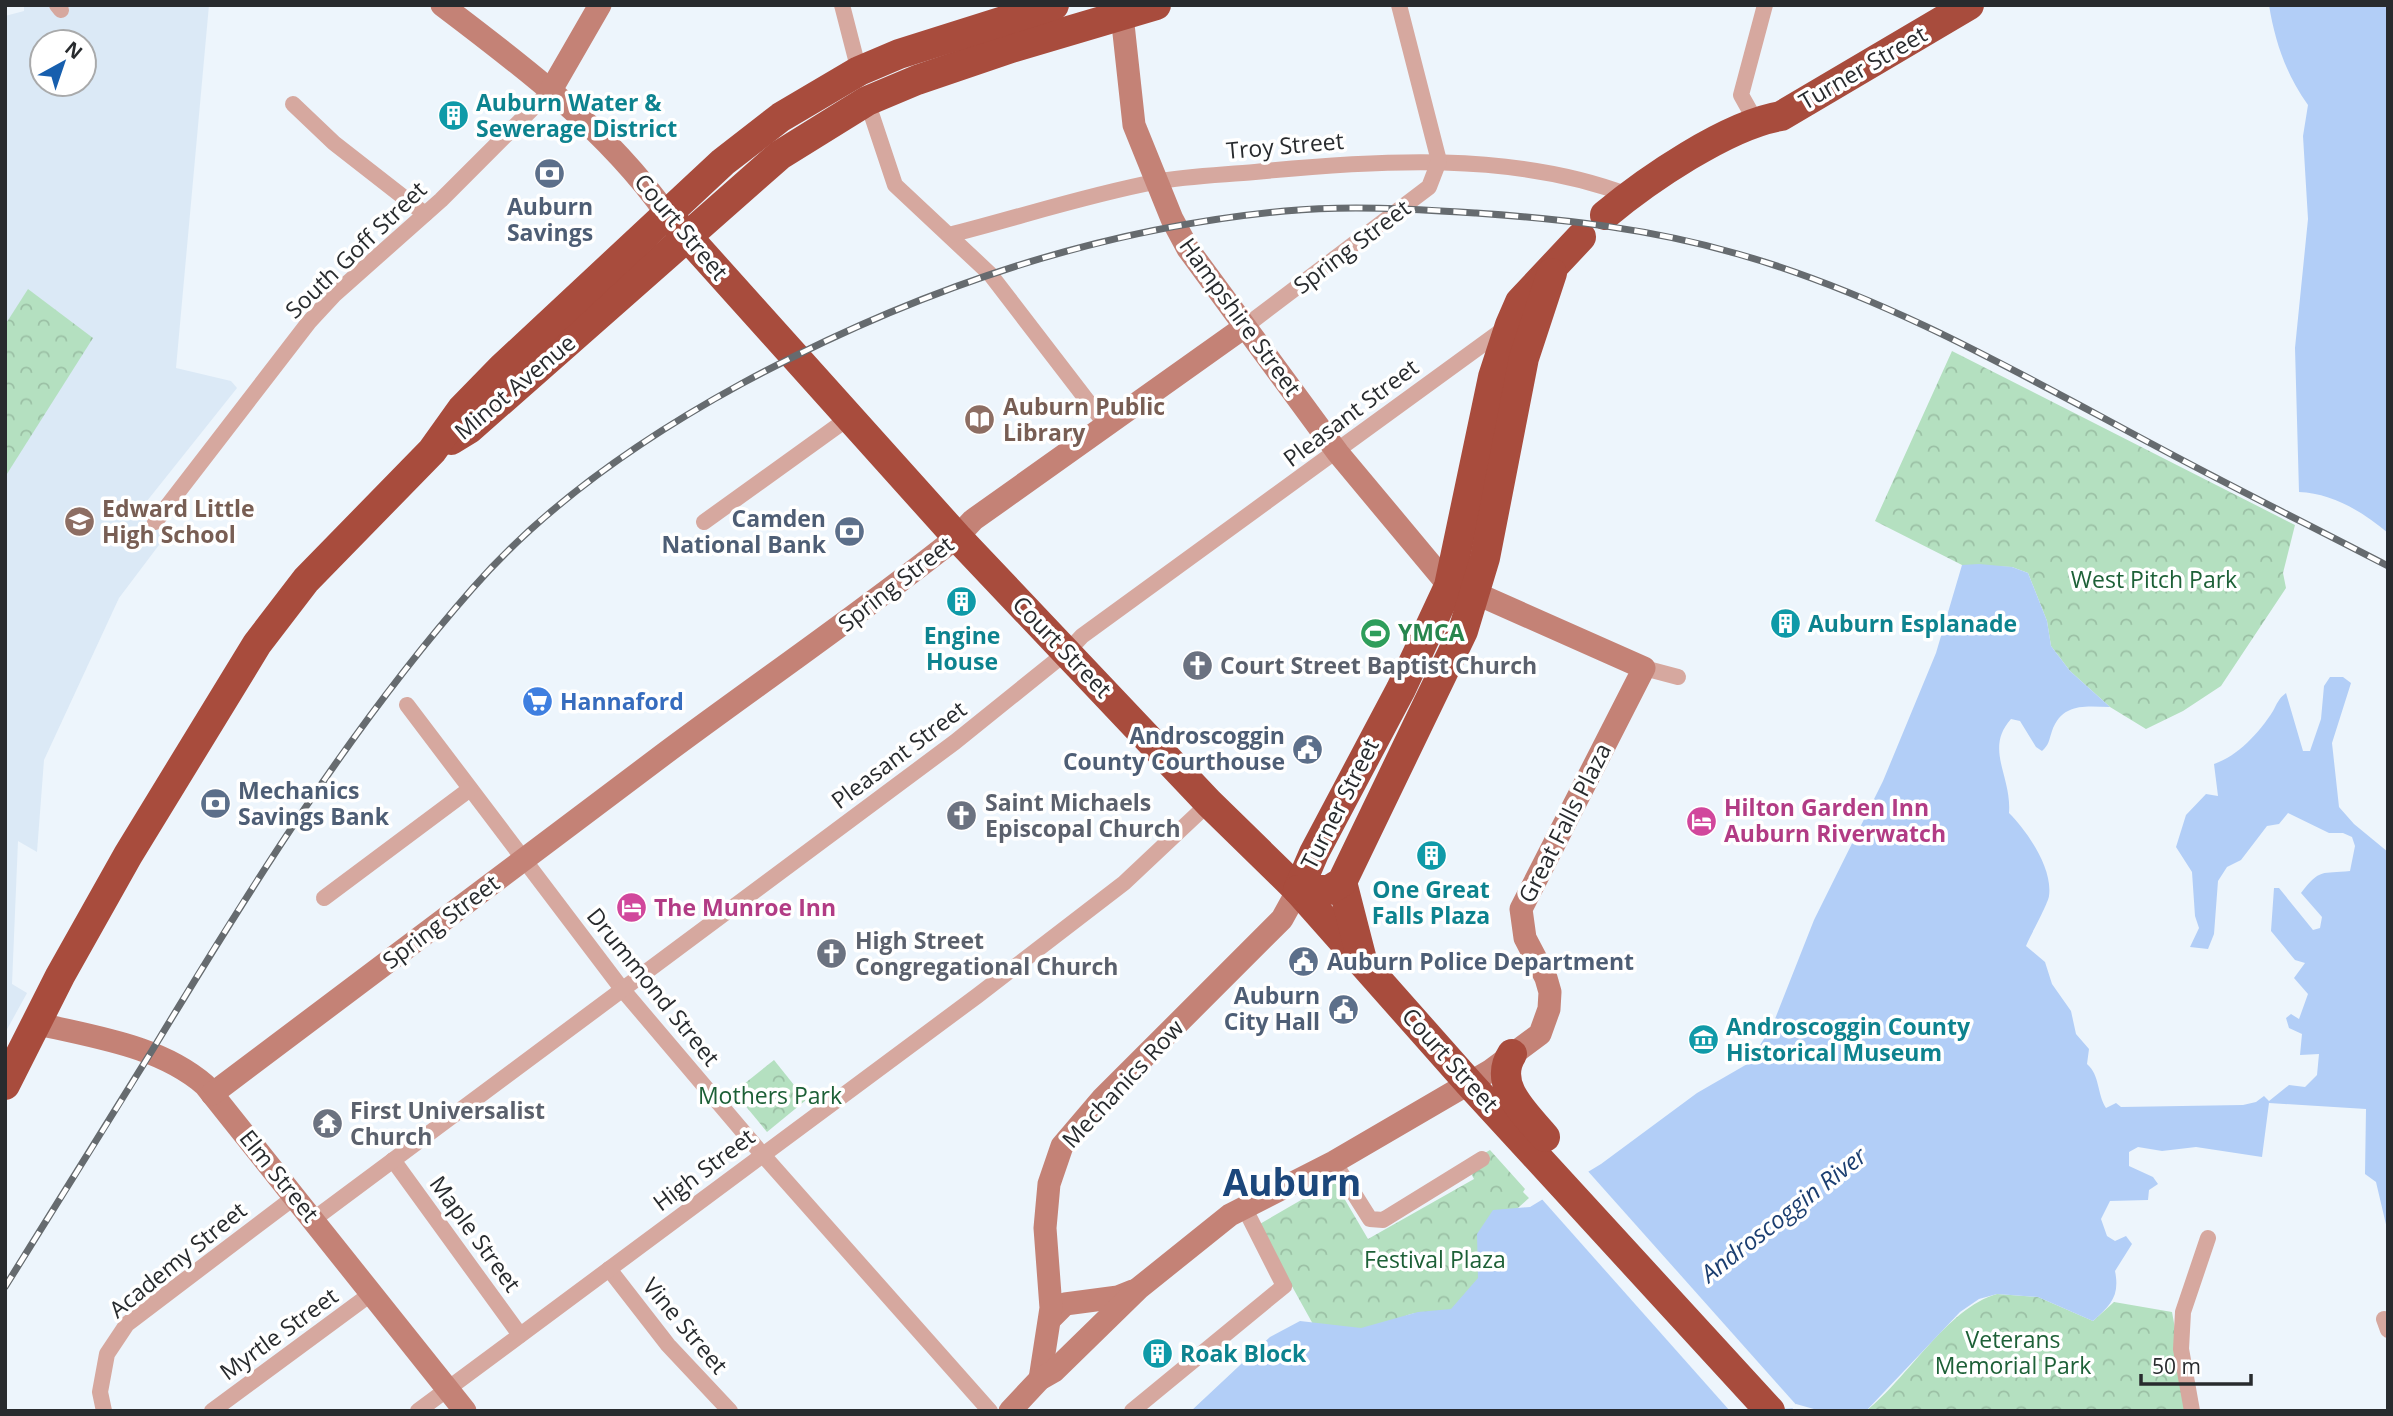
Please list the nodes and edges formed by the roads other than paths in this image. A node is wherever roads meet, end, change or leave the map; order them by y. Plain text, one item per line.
1 (443, 5) edge
2 (600, 5) edge
3 (842, 5) edge
4 (1054, 5) edge
5 (1156, 5) edge
6 (1399, 5) edge
7 (1765, 5) edge
8 (1930, 5) edge
9 (1968, 5) edge
10 (1122, 10) edge
11 (859, 71) junction
12 (551, 90) junction
13 (867, 101) junction
14 (293, 104) dead end
15 (1755, 120) junction
16 (1440, 161) junction
17 (1156, 182) junction
18 (1628, 195) junction
19 (666, 213) junction
20 (425, 214) junction
21 (1605, 215) dead end
22 (686, 235) junction
23 (949, 235) junction
24 (1581, 237) dead end
25 (1555, 266) junction
26 (1510, 325) junction
27 (1243, 328) junction
28 (850, 417) junction
29 (1106, 425) junction
30 (432, 451) junction
31 (1338, 453) junction
32 (155, 522) dead end
33 (704, 522) dead end
34 (957, 537) junction
35 (1462, 590) junction
36 (1068, 652) junction
37 (1644, 668) junction
38 (1678, 677) dead end
39 (407, 705) dead end
40 (470, 789) junction
41 (1209, 803) junction
42 (524, 859) junction
43 (1342, 881) junction
44 (1298, 890) junction
45 (324, 898) dead end
46 (1363, 963) junction
47 (622, 989) junction
48 (1545, 1021) junction
49 (35, 1023) junction
50 (1512, 1054) junction
51 (1469, 1083) junction
52 (5, 1085) edge
53 (212, 1094) junction
54 (1547, 1153) junction
55 (762, 1154) junction
56 (1482, 1159) dead end
57 (393, 1160) junction
58 (1334, 1162) junction
59 (296, 1196) junction
60 (1244, 1207) junction
61 (314, 1219) junction
62 (2208, 1238) dead end
63 (609, 1269) junction
64 (1139, 1288) junction
65 (372, 1293) junction
66 (1050, 1319) junction
67 (520, 1335) junction
68 (1079, 1346) junction
69 (1040, 1379) junction
70 (445, 1389) junction
71 (1766, 1408) edge
72 (104, 1411) edge
73 (212, 1411) edge
74 (418, 1411) edge
75 (465, 1411) edge
76 (730, 1411) edge
77 (990, 1411) edge
78 (1010, 1411) edge
79 (1132, 1411) edge
80 (2192, 1411) edge

1 - 12 street, Court Street
2 - 12 street
3 - 11 street
4 - 11 highway, Minot Avenue
5 - 10 highway, Minot Avenue
6 - 16 street
7 - 15 street
8 - 15 highway, Turner Street
9 - 15 highway, Turner Street
10 - 13 highway, Minot Avenue
10 - 17 street, Hampshire Street
11 - 19 highway, Minot Avenue
12 - 19 street, Court Street
12 - 20 street, South Goff Street
13 - 22 highway, Minot Avenue
13 - 23 street
14 - 20 street
15 - 18 highway, Turner Street
16 - 17 street, Troy Street
16 - 18 street, Troy Street
16 - 27 street, Spring Street
17 - 23 street, Troy Street
17 - 27 street, Hampshire Street
18 - 21 highway, Turner Street
19 - 22 highway, Court Street
19 - 30 highway, Minot Avenue
20 - 32 street, South Goff Street
22 - 28 highway, Court Street
22 - 30 highway, Minot Avenue
23 - 29 street
24 - 25 highway, Turner Street
25 - 26 highway, Turner Street
25 - 35 highway, Turner Street
26 - 31 street, Pleasant Street
26 - 35 highway, Turner Street
27 - 29 street, Spring Street
27 - 31 street, Hampshire Street
28 - 33 street
28 - 34 highway, Court Street
29 - 34 street, Spring Street
30 - 49 highway
31 - 35 street, Hampshire Street
31 - 36 street, Pleasant Street
34 - 36 highway, Court Street
34 - 42 street, Spring Street
35 - 37 street
35 - 43 highway, Turner Street
35 - 44 highway, Turner Street
36 - 41 highway, Court Street
36 - 47 street, Pleasant Street
37 - 38 street
37 - 48 street, Great Falls Plaza
39 - 40 street, Drummond Street
40 - 42 street, Drummond Street
40 - 45 street
41 - 44 highway, Court Street
41 - 55 street, High Street
42 - 47 street, Drummond Street
42 - 53 street, Spring Street
43 - 44 highway, Turner Street
43 - 46 highway
44 - 46 highway, Court Street
44 - 66 street, Mechanics Row
46 - 51 highway, Court Street
47 - 55 street, Drummond Street
47 - 57 street, Pleasant Street
48 - 50 street
48 - 51 street
49 - 52 highway
49 - 53 street, Elm Street
50 - 51 street
50 - 54 highway
51 - 54 highway, Court Street
51 - 58 street
53 - 59 street, Elm Street
54 - 71 highway, Court Street
55 - 63 street, High Street
55 - 77 street, Drummond Street
56 - 58 street
57 - 61 street, Pleasant Street
57 - 67 street, Maple Street
58 - 60 street
59 - 61 street, Elm Street
59 - 72 street, Academy Street
60 - 64 street
60 - 79 street
61 - 65 street, Elm Street
62 - 80 street
63 - 67 street, High Street
63 - 76 street, Vine Street
64 - 66 street
64 - 68 street
65 - 70 street, Elm Street
65 - 73 street, Myrtle Street
66 - 68 street
66 - 69 street, Mechanics Row
67 - 70 street, High Street
68 - 69 street
69 - 78 street
70 - 74 street, High Street
70 - 75 street, Elm Street

